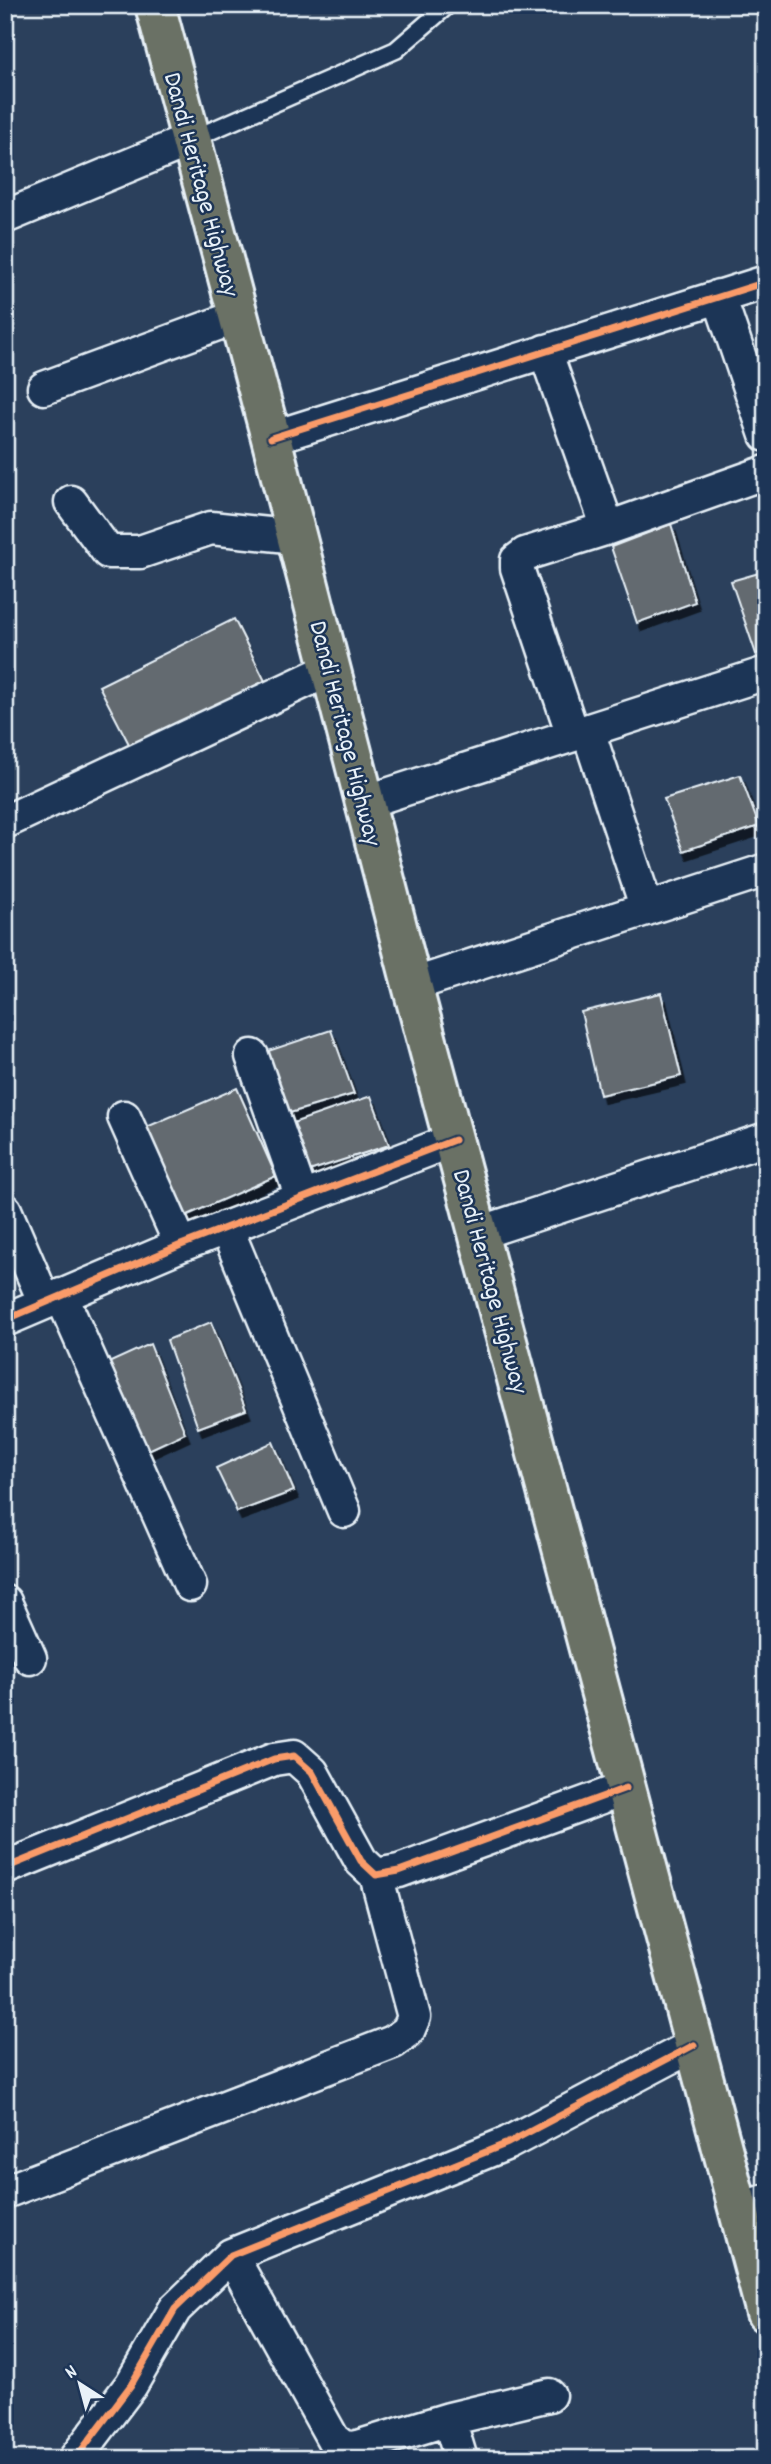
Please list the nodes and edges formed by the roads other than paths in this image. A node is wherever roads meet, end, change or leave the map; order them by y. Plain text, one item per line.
1 (155, 5) edge
2 (448, 5) edge
3 (190, 140) junction
4 (5, 216) edge
5 (766, 282) edge
6 (719, 296) junction
7 (239, 316) junction
8 (545, 351) junction
9 (44, 388) dead end
10 (766, 435) edge
11 (271, 438) junction
12 (766, 472) edge
13 (71, 502) dead end
14 (608, 528) junction
15 (297, 537) junction
16 (331, 669) junction
17 (766, 673) edge
18 (581, 733) junction
19 (365, 803) junction
20 (5, 822) edge
21 (766, 870) edge
22 (647, 909) junction
23 (412, 985) junction
24 (252, 1056) dead end
25 (124, 1117) dead end
26 (766, 1139) edge
27 (454, 1140) junction
28 (302, 1198) junction
29 (5, 1210) edge
30 (226, 1227) junction
31 (479, 1233) junction
32 (181, 1245) junction
33 (53, 1299) junction
34 (5, 1320) edge
35 (344, 1511) dead end
36 (190, 1585) dead end
37 (5, 1602) edge
38 (30, 1658) dead end
39 (626, 1788) junction
40 (5, 1868) edge
41 (376, 1875) junction
42 (694, 2045) junction
43 (5, 2192) edge
44 (751, 2205) edge
45 (231, 2255) junction
46 (766, 2313) edge
47 (550, 2395) dead end
48 (449, 2419) junction
49 (75, 2459) edge
50 (461, 2459) edge

1 - 3 highway, Dandi Heritage Highway
2 - 3 lane
3 - 4 street
3 - 7 highway, Dandi Heritage Highway
5 - 6 street
6 - 8 street
6 - 10 street
7 - 9 street
7 - 11 highway, Dandi Heritage Highway
8 - 11 street
8 - 14 street
11 - 15 highway, Dandi Heritage Highway
12 - 14 street
13 - 15 street
14 - 18 street
15 - 16 highway, Dandi Heritage Highway
16 - 19 highway, Dandi Heritage Highway
16 - 20 street
17 - 18 street
18 - 19 street
18 - 22 street
19 - 23 highway, Dandi Heritage Highway
21 - 22 street
22 - 23 street
23 - 27 highway, Dandi Heritage Highway
24 - 28 street
25 - 32 street
26 - 31 street
27 - 28 street
27 - 31 highway, Dandi Heritage Highway
28 - 30 street
29 - 33 street
30 - 32 street
30 - 35 street
31 - 39 highway, Dandi Heritage Highway
32 - 33 street
33 - 34 street
33 - 36 street
37 - 38 street
39 - 41 street
39 - 42 highway, Dandi Heritage Highway
40 - 41 street
41 - 43 street
42 - 44 highway, Dandi Heritage Highway
42 - 45 street
44 - 46 highway, Dandi Heritage Highway
45 - 48 street
45 - 49 street
47 - 48 street
48 - 50 street

